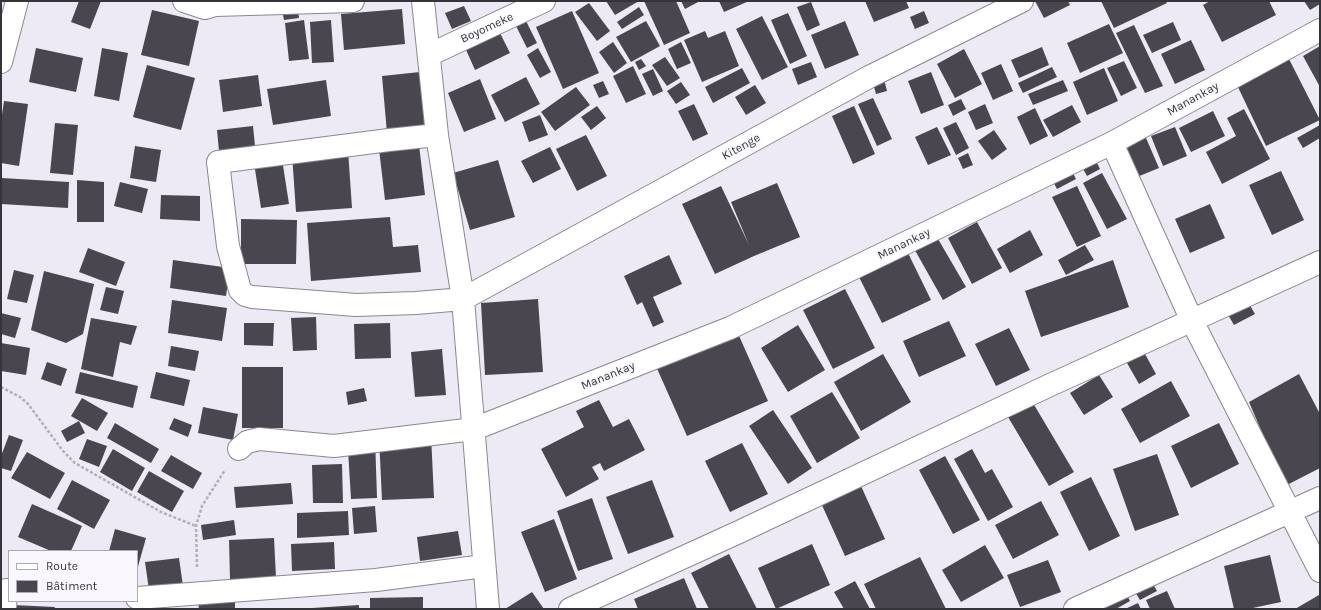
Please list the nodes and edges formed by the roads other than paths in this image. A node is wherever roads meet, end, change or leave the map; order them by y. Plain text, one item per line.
1 (17, 1) edge
2 (184, 1) edge
3 (352, 1) edge
4 (423, 1) edge
5 (544, 1) edge
6 (1022, 1) edge
7 (216, 3) edge
8 (1320, 30) edge
9 (429, 56) junction
10 (1, 62) edge
11 (437, 135) junction
12 (1112, 143) junction
13 (1320, 262) edge
14 (463, 299) junction
15 (1192, 321) junction
16 (474, 428) junction
17 (239, 449) road end
18 (1320, 498) edge
19 (1289, 512) junction
20 (484, 566) junction
21 (1320, 571) edge
22 (138, 598) edge
23 (488, 609) edge
24 (570, 609) edge
25 (1075, 609) edge

1 - 10 street
2 - 7 street
3 - 7 street
4 - 9 street
5 - 9 street, Boyomeke
6 - 14 street, Kitenge
8 - 12 street, Manankay
9 - 11 street
11 - 14 street
11 - 14 street
12 - 15 street
12 - 16 street, Manankay
13 - 15 street
14 - 16 street
15 - 19 street
15 - 24 street
16 - 17 street, Manankay
16 - 20 street
18 - 19 street
19 - 21 street
19 - 25 street
20 - 22 street
20 - 23 street

